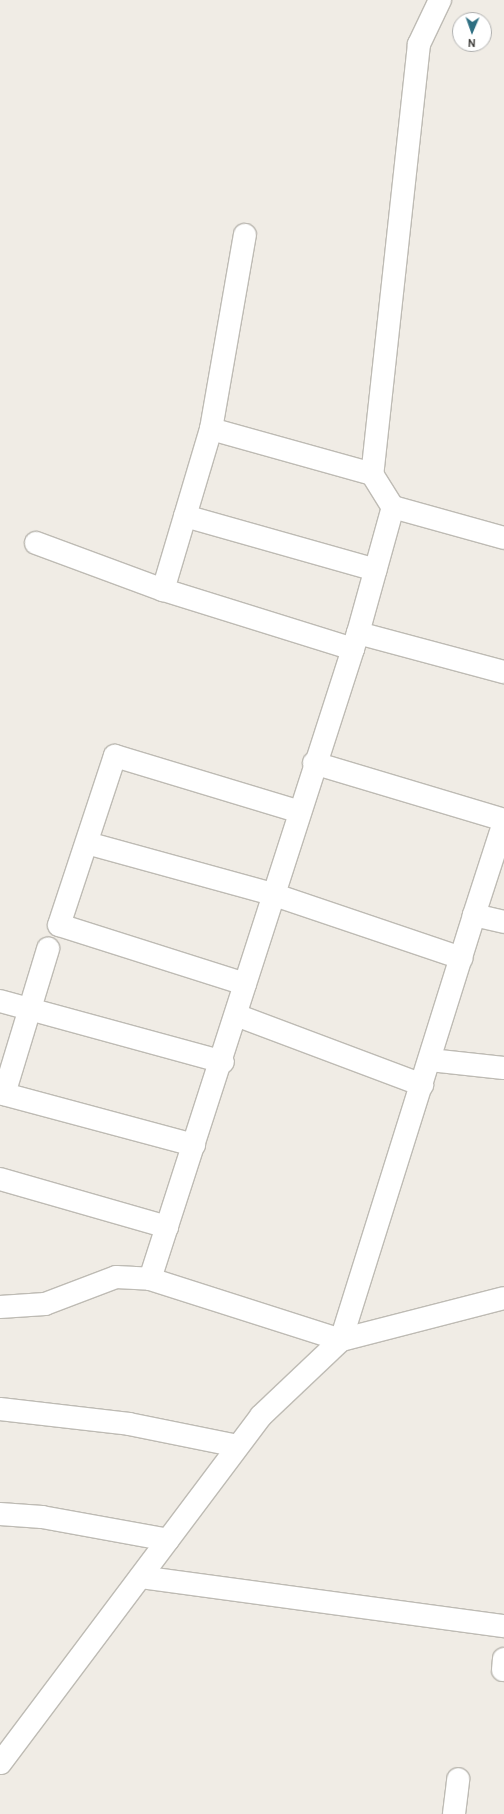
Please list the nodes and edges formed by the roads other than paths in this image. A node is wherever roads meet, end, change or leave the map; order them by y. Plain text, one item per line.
1 (440, 0) edge
2 (245, 235) dead end
3 (211, 429) junction
4 (372, 474) junction
5 (393, 507) junction
6 (185, 516) junction
7 (504, 538) edge
8 (36, 543) dead end
9 (376, 570) junction
10 (163, 590) junction
11 (356, 641) junction
12 (504, 672) edge
13 (314, 763) junction
14 (300, 812) junction
15 (504, 821) edge
16 (87, 842) junction
17 (272, 894) junction
18 (474, 915) junction
19 (504, 922) edge
20 (48, 949) dead end
21 (460, 958) junction
22 (244, 984) junction
23 (0, 1001) edge
24 (30, 1008) junction
25 (236, 1015) junction
26 (430, 1060) junction
27 (223, 1062) junction
28 (504, 1068) edge
29 (422, 1085) junction
30 (2, 1094) edge
31 (194, 1145) junction
32 (0, 1179) edge
33 (167, 1227) junction
34 (150, 1279) junction
35 (504, 1298) edge
36 (0, 1307) edge
37 (341, 1340) junction
38 (0, 1409) edge
39 (238, 1446) junction
40 (0, 1514) edge
41 (168, 1540) junction
42 (141, 1577) junction
43 (504, 1626) edge
44 (0, 1763) edge
45 (458, 1779) dead end
46 (454, 1814) edge

1 - 4 street
2 - 3 street
3 - 4 street
3 - 6 street
4 - 5 street
5 - 7 street
5 - 9 street
6 - 9 street
6 - 10 street
8 - 10 street
9 - 11 street
10 - 11 street
11 - 12 street
11 - 13 street
13 - 14 street
13 - 15 street
14 - 16 street
14 - 17 street
15 - 18 street
16 - 17 street
16 - 22 street
17 - 21 street
17 - 22 street
18 - 19 street
18 - 21 street
20 - 24 street
21 - 26 street
22 - 25 street
23 - 24 street
24 - 27 street
24 - 30 street
25 - 27 street
25 - 29 street
26 - 28 street
26 - 29 street
27 - 31 street
29 - 37 street
30 - 31 street
31 - 33 street
32 - 33 street
33 - 34 street
34 - 36 street
34 - 37 street
35 - 37 street
37 - 39 street
38 - 39 street
39 - 41 street
40 - 41 street
41 - 42 street
42 - 43 street
42 - 44 street
45 - 46 street

